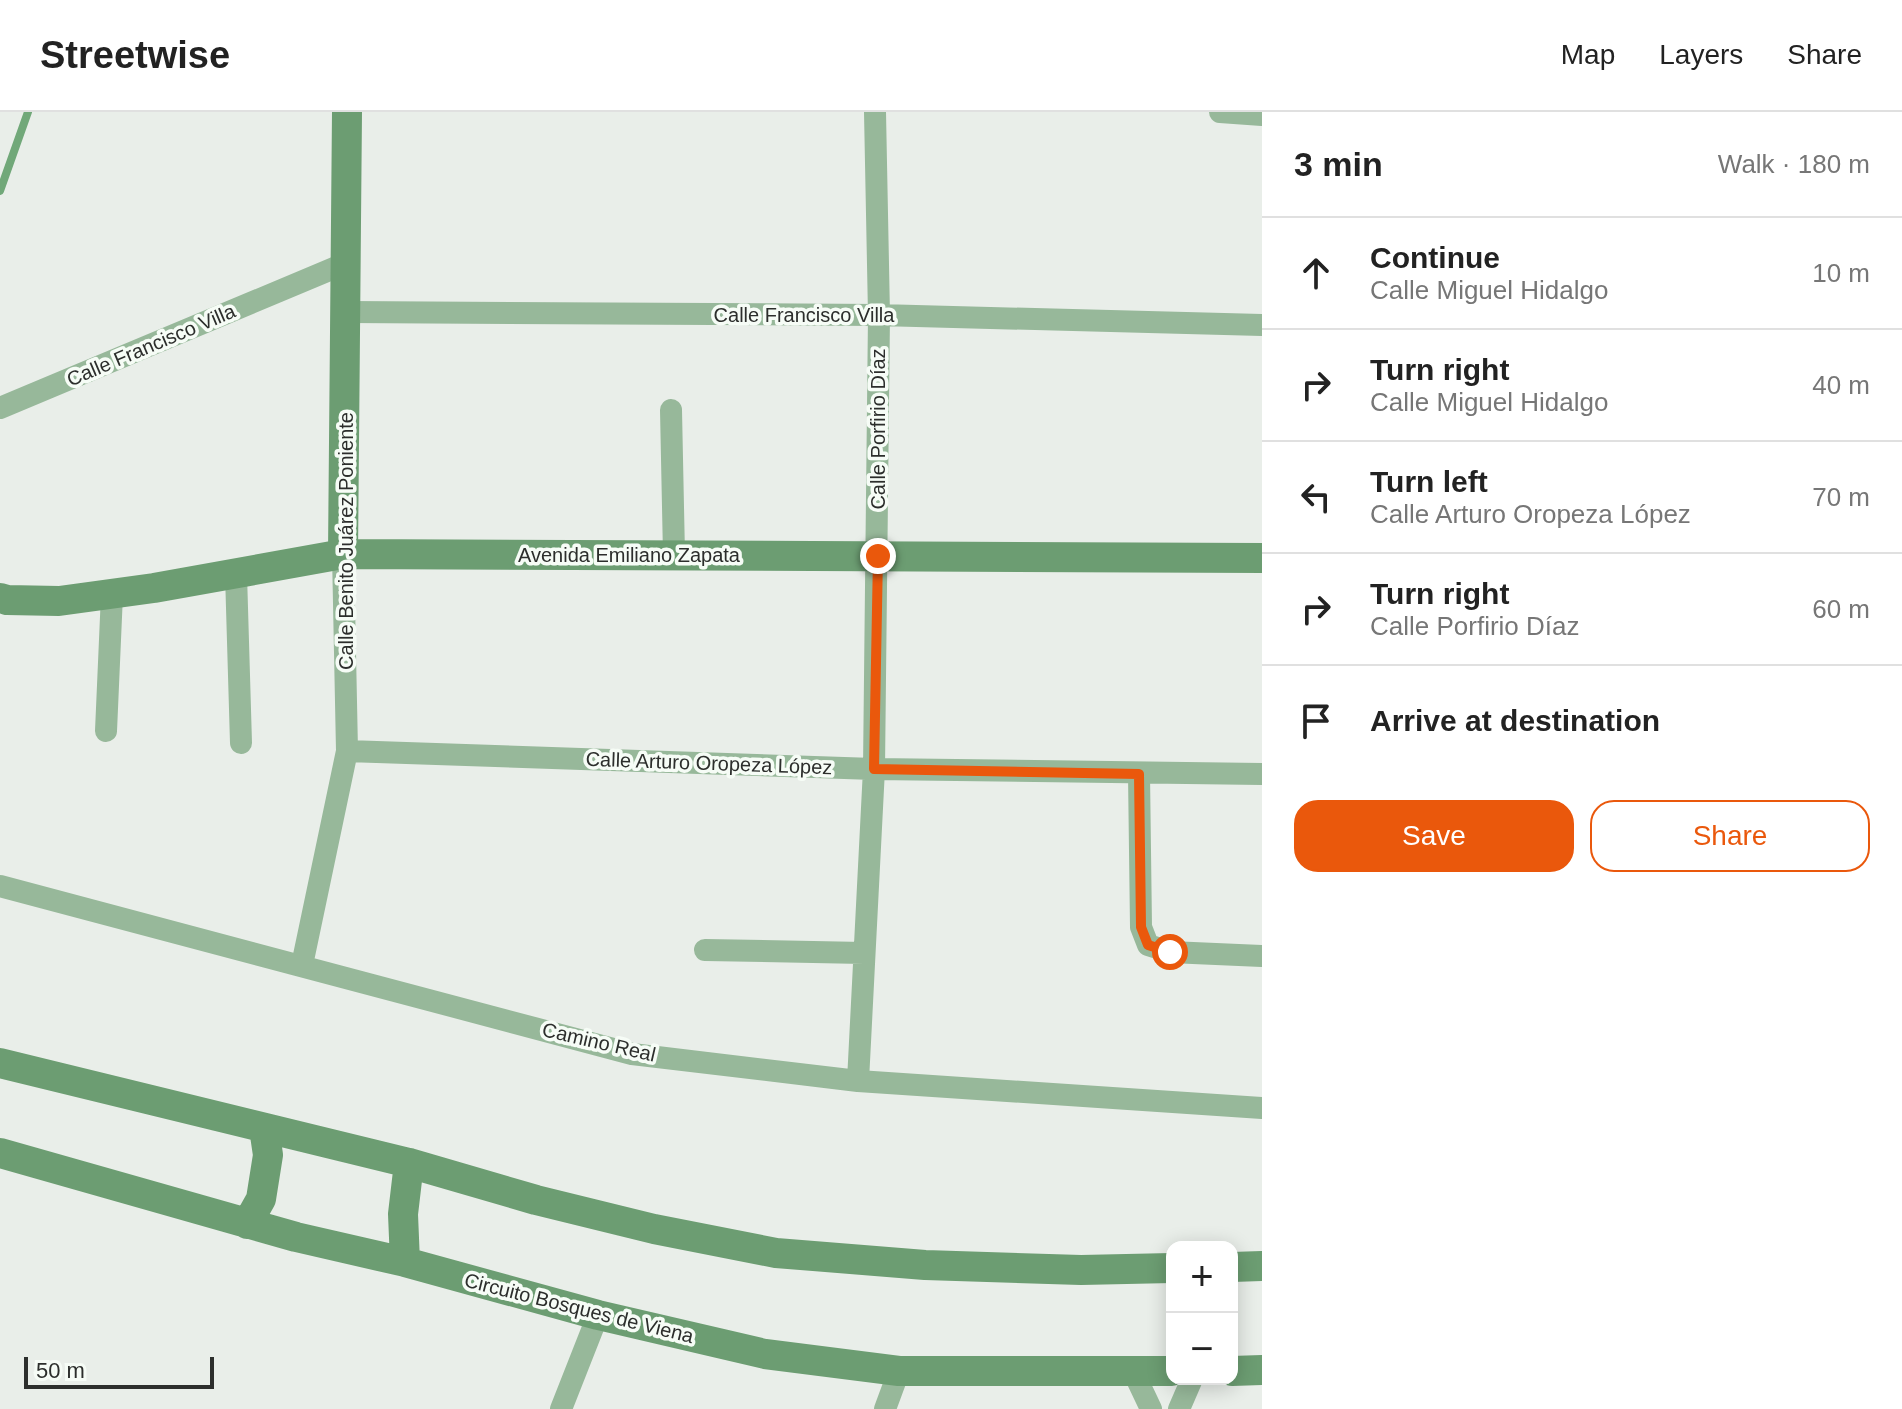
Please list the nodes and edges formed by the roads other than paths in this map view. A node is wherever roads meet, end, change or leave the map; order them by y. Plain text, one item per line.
1 (347, 112) edge
2 (875, 112) edge
3 (1220, 112) edge
4 (1262, 115) edge
5 (346, 263) junction
6 (347, 312) junction
7 (879, 315) junction
8 (1262, 325) edge
9 (0, 408) edge
10 (671, 410) dead end
11 (343, 554) junction
12 (674, 555) junction
13 (878, 556) junction
14 (1262, 558) edge
15 (236, 574) junction
16 (2, 592) edge
17 (112, 594) junction
18 (106, 731) dead end
19 (241, 743) dead end
20 (347, 751) junction
21 (874, 769) junction
22 (1139, 774) junction
23 (1262, 774) edge
24 (0, 886) edge
25 (705, 950) dead end
26 (864, 953) junction
27 (1262, 956) edge
28 (302, 965) junction
29 (0, 1063) edge
30 (858, 1081) junction
31 (1262, 1108) edge
32 (264, 1128) junction
33 (0, 1153) edge
34 (409, 1163) junction
35 (247, 1224) junction
36 (405, 1262) junction
37 (1262, 1266) edge
38 (1238, 1267) edge
39 (1166, 1268) edge
40 (598, 1315) junction
41 (1262, 1370) edge
42 (899, 1371) junction
43 (1133, 1371) junction
44 (1166, 1371) edge
45 (1238, 1371) edge
46 (1189, 1385) edge
47 (561, 1409) edge
48 (885, 1409) edge
49 (1151, 1409) edge
50 (1179, 1409) edge

1 - 5 main road, Calle Benito Juárez Poniente
2 - 7 street, Calle Porfirio Díaz
3 - 4 street
5 - 6 main road, Calle Benito Juárez Poniente
5 - 9 street, Calle Francisco Villa
6 - 7 street, Calle Francisco Villa
6 - 11 main road, Calle Benito Juárez Poniente
7 - 8 street, Calle Francisco Villa
7 - 13 street, Calle Porfirio Díaz
10 - 12 street
11 - 12 main road, Avenida Emiliano Zapata
11 - 15 main road, Avenida Emiliano Zapata
11 - 20 street, Calle Benito Juárez Poniente
12 - 13 main road, Avenida Emiliano Zapata
13 - 14 main road, Avenida Emiliano Zapata
13 - 21 street, Calle Porfirio Díaz
15 - 17 main road, Avenida Emiliano Zapata
15 - 19 street
16 - 17 main road, Avenida Emiliano Zapata
17 - 18 street
20 - 21 street, Calle Arturo Oropeza López
20 - 28 street, Calle Benito Juárez Poniente
21 - 22 street, Calle Arturo Oropeza López
21 - 26 street, Calle Porfirio Díaz
22 - 23 street, Calle Arturo Oropeza López
22 - 27 street
24 - 28 street, Camino Real
25 - 26 street
26 - 30 street, Calle Porfirio Díaz
28 - 30 street, Camino Real
29 - 32 main road
30 - 31 street, Camino Real
32 - 34 main road
32 - 35 main road
33 - 35 main road, Circuito Bosques de Viena
34 - 36 main road
34 - 39 main road
35 - 36 main road, Circuito Bosques de Viena
36 - 40 main road, Circuito Bosques de Viena
37 - 38 main road
40 - 42 main road, Circuito Bosques de Viena
40 - 47 street
41 - 45 main road
42 - 43 main road, Circuito Bosques de Viena
42 - 48 street
43 - 44 main road, Circuito Bosques de Viena
43 - 49 street
46 - 50 street

